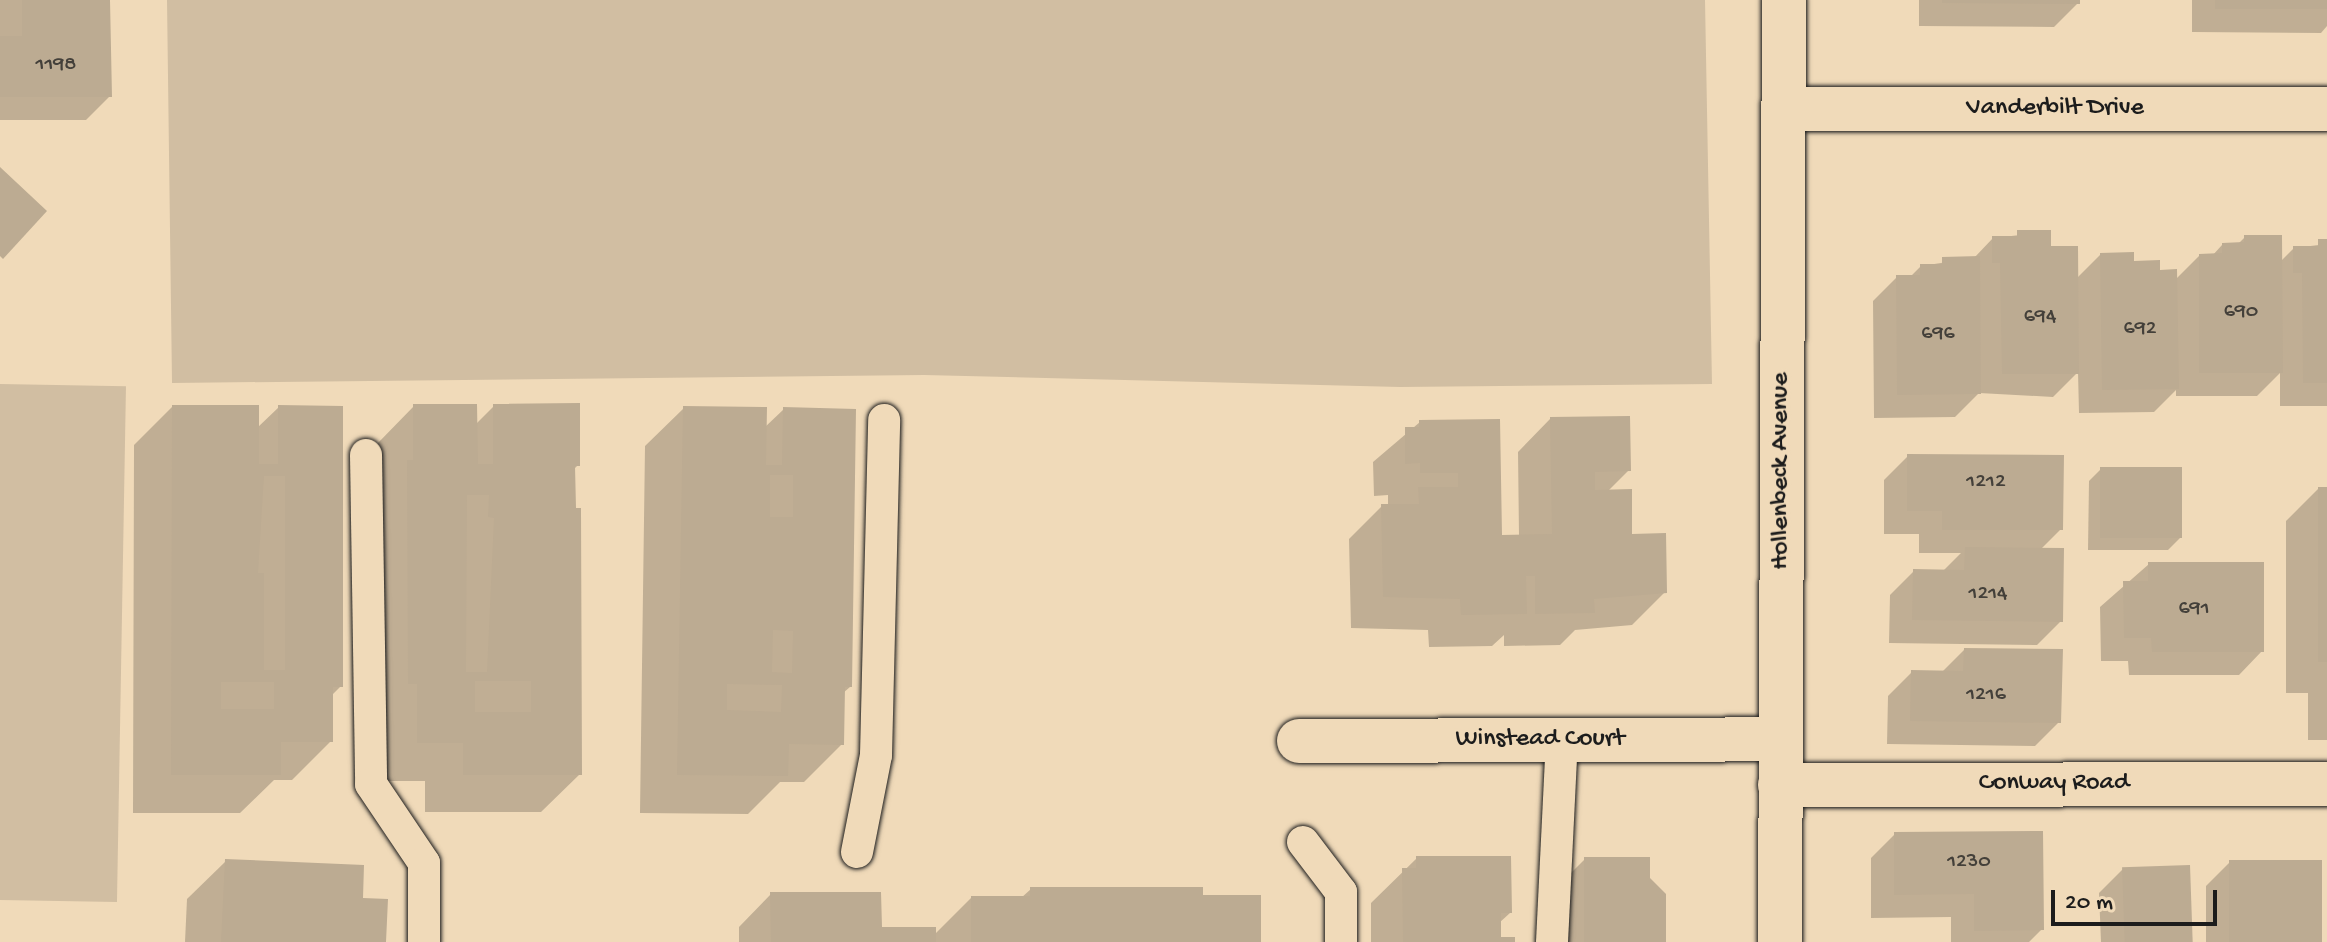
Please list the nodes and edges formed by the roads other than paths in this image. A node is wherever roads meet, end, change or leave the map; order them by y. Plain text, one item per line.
1 (1784, 0) edge
2 (1784, 109) junction
3 (2327, 109) edge
4 (884, 420) dead end
5 (366, 455) dead end
6 (1780, 739) junction
7 (1562, 740) junction
8 (1299, 741) dead end
9 (2327, 784) edge
10 (1780, 785) junction
11 (1303, 842) dead end
12 (857, 852) dead end
13 (424, 942) edge
14 (1341, 942) edge
15 (1552, 942) edge
16 (1780, 942) edge

1 - 2 street, Hollenbeck Avenue
2 - 3 street, Vanderbilt Drive
2 - 6 street, Hollenbeck Avenue
4 - 12 lane
5 - 13 lane
6 - 7 street, Winstead Court
6 - 10 street, Hollenbeck Avenue
7 - 8 street, Winstead Court
7 - 15 lane
9 - 10 street, Conway Road
10 - 16 street, Hollenbeck Avenue
11 - 14 lane

